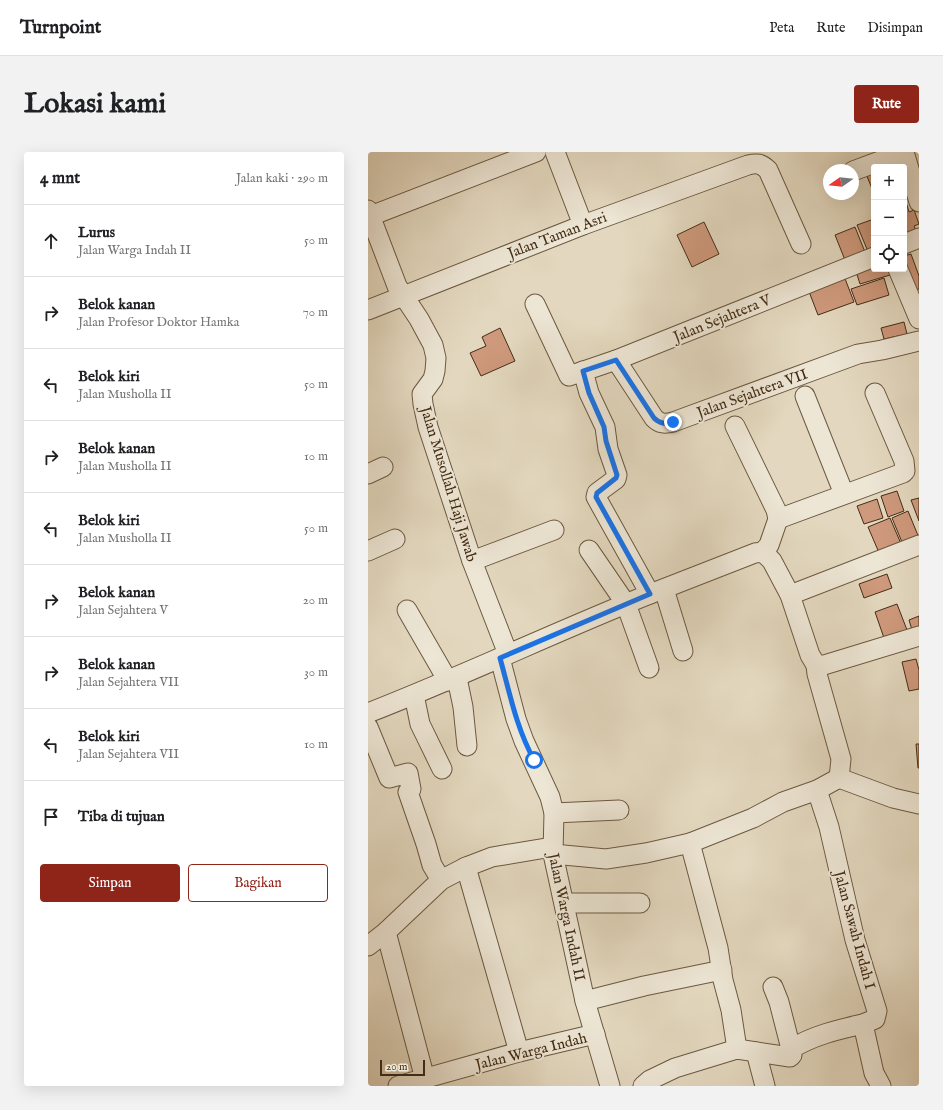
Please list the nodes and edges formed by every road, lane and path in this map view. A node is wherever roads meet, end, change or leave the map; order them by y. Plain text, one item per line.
1 (536, 152) edge
2 (555, 152) edge
3 (904, 152) edge
4 (746, 158) edge
5 (859, 169) edge
6 (919, 202) edge
7 (369, 214) edge
8 (583, 225) junction
9 (919, 238) edge
10 (907, 243) edge
11 (801, 244) dead end
12 (871, 258) edge
13 (899, 272) edge
14 (403, 297) junction
15 (535, 304) dead end
16 (368, 310) edge
17 (919, 319) edge
18 (919, 341) edge
19 (616, 360) junction
20 (576, 374) junction
21 (875, 393) dead end
22 (805, 396) dead end
23 (735, 426) dead end
24 (844, 494) junction
25 (778, 519) junction
26 (554, 530) dead end
27 (395, 539) dead end
28 (919, 546) edge
29 (589, 550) dead end
30 (368, 551) edge
31 (763, 552) junction
32 (472, 561) junction
33 (657, 591) junction
34 (790, 595) junction
35 (626, 604) junction
36 (407, 610) dead end
37 (919, 636) edge
38 (683, 651) dead end
39 (504, 656) junction
40 (816, 665) junction
41 (649, 668) dead end
42 (452, 680) junction
43 (414, 695) junction
44 (368, 713) edge
45 (368, 727) edge
46 (467, 746) dead end
47 (442, 769) dead end
48 (839, 778) junction
49 (817, 790) junction
50 (919, 804) edge
51 (618, 810) dead end
52 (554, 813) junction
53 (690, 843) junction
54 (553, 850) junction
55 (466, 867) junction
56 (440, 880) junction
57 (565, 903) junction
58 (640, 903) dead end
59 (386, 932) junction
60 (368, 946) edge
61 (722, 970) junction
62 (773, 987) dead end
63 (586, 1001) junction
64 (863, 1024) junction
65 (594, 1034) junction
66 (737, 1049) junction
67 (791, 1049) junction
68 (519, 1052) junction
69 (760, 1069) edge
70 (425, 1079) junction
71 (398, 1086) edge
72 (610, 1086) edge
73 (643, 1086) edge
74 (880, 1086) edge

1 - 7 street
2 - 8 street
3 - 5 street
3 - 6 street
4 - 8 street, Jalan Taman Asri
4 - 11 street
7 - 14 street, Jalan Musollah Haji Jawab
8 - 14 street, Jalan Taman Asri
9 - 10 street
12 - 19 street, Jalan Sejahtera V
13 - 17 street
14 - 16 street, Jalan Taman Asri
14 - 32 street, Jalan Musollah Haji Jawab
15 - 20 street
18 - 19 street, Jalan Sejahtera VII
19 - 20 street, Jalan Sejahtera V
20 - 33 street
21 - 24 street
22 - 24 street
23 - 25 street
24 - 25 street
25 - 31 street
26 - 32 street
27 - 30 street
28 - 34 street
29 - 35 street
31 - 33 street
31 - 34 street
32 - 39 street, Jalan Musollah Haji Jawab
33 - 35 street
33 - 38 street
34 - 40 street
35 - 39 street
35 - 41 street
36 - 42 street
37 - 40 street
39 - 42 street
39 - 52 street, Jalan Warga Indah II
40 - 48 street
42 - 43 street
42 - 46 street
43 - 44 street
43 - 47 street
45 - 56 street
48 - 49 street
48 - 50 street
49 - 53 street
49 - 64 street, Jalan Sawah Indah I
51 - 52 street
52 - 54 street, Jalan Warga Indah II
53 - 54 street
53 - 61 street
54 - 55 street
54 - 57 street, Jalan Warga Indah II
55 - 56 street
55 - 68 street
56 - 59 street
57 - 58 street
57 - 63 street, Jalan Warga Indah II
59 - 60 street
59 - 70 street
61 - 63 street
61 - 66 street
62 - 67 street
63 - 65 street, Jalan Warga Indah II
64 - 67 street
64 - 74 street
65 - 68 street, Jalan Warga Indah
65 - 72 street, Jalan Warga Indah II
66 - 69 street
66 - 73 street
67 - 69 street
68 - 70 street, Jalan Warga Indah
70 - 71 street, Jalan Warga Indah

